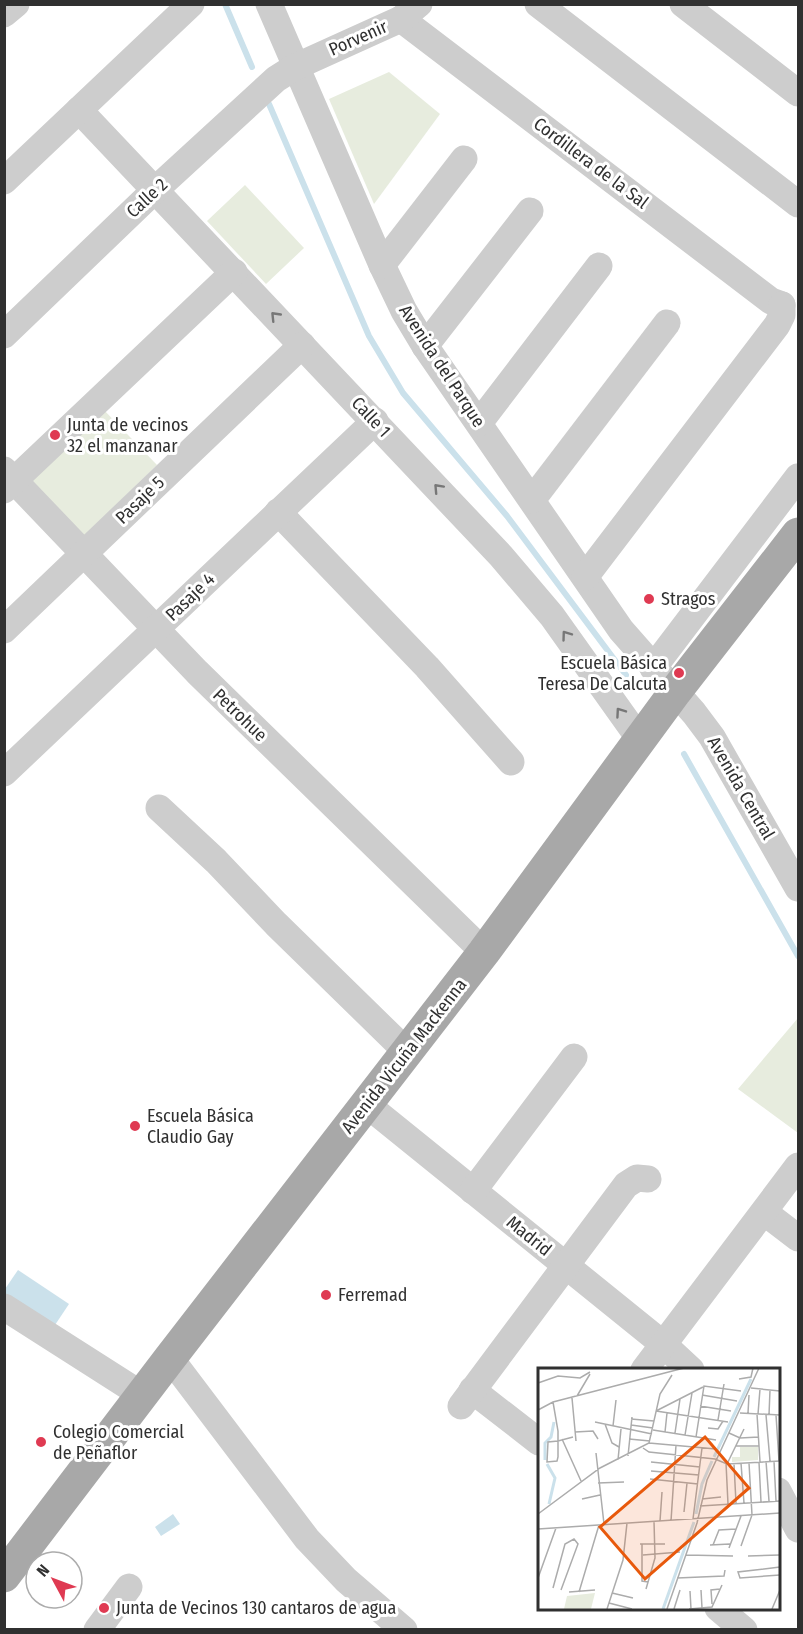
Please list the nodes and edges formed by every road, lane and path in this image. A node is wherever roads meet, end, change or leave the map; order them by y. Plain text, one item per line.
1 (16, 4) edge
2 (191, 4) edge
3 (269, 4) edge
4 (538, 4) edge
5 (683, 4) edge
6 (413, 8) edge
7 (4, 14) edge
8 (295, 66) junction
9 (798, 93) edge
10 (79, 110) junction
11 (464, 159) dead end
12 (4, 181) edge
13 (155, 190) junction
14 (798, 204) edge
15 (530, 211) dead end
16 (382, 265) junction
17 (599, 266) dead end
18 (234, 272) junction
19 (790, 297) edge
20 (667, 323) dead end
21 (4, 335) edge
22 (303, 345) junction
23 (425, 346) junction
24 (375, 421) junction
25 (479, 423) junction
26 (798, 477) edge
27 (8, 480) edge
28 (532, 500) junction
29 (278, 512) junction
30 (798, 534) edge
31 (84, 554) junction
32 (585, 577) junction
33 (156, 629) junction
34 (4, 630) edge
35 (653, 668) junction
36 (675, 692) junction
37 (641, 741) junction
38 (512, 762) dead end
39 (4, 773) edge
40 (159, 808) dead end
41 (798, 888) edge
42 (484, 952) junction
43 (407, 1052) junction
44 (574, 1057) dead end
45 (366, 1104) junction
46 (798, 1166) edge
47 (648, 1179) dead end
48 (473, 1191) junction
49 (764, 1212) junction
50 (798, 1238) edge
51 (566, 1266) junction
52 (4, 1307) edge
53 (663, 1344) junction
54 (170, 1358) junction
55 (645, 1368) edge
56 (689, 1368) edge
57 (142, 1395) junction
58 (538, 1441) edge
59 (779, 1495) edge
60 (798, 1529) edge
61 (5, 1575) edge
62 (129, 1587) dead end
63 (720, 1610) edge
64 (97, 1629) edge
65 (404, 1629) edge
66 (744, 1629) edge

1 - 7 street
2 - 10 street
3 - 8 street, Avenida del Parque
4 - 14 street
5 - 9 street
6 - 8 street, Porvenir
6 - 19 street, Cordillera de la Sal
8 - 13 street, Calle 2
8 - 16 street, Avenida del Parque
10 - 12 street
10 - 13 street, Calle 1
11 - 16 street
13 - 18 street, Calle 1
13 - 21 street, Calle 2
15 - 23 street
16 - 23 street, Avenida del Parque
17 - 25 street
22 -> 18 street, Calle 1
18 - 27 street
19 - 32 street
20 - 28 street
22 - 24 street, Calle 1
22 - 31 street, Pasaje 5
23 - 25 street, Avenida del Parque
24 - 29 street, Pasaje 4
37 -> 24 street, Calle 1
25 - 28 street, Avenida del Parque
26 - 35 street
27 - 31 street, Petrohue
28 - 32 street, Avenida del Parque
29 - 33 street, Pasaje 4
29 - 38 street
30 - 36 main road, Avenida Vicuña Mackenna
31 - 33 street, Petrohue
31 - 34 street, Pasaje 5
32 - 35 street, Avenida del Parque
33 - 39 street, Pasaje 4
33 - 42 street, Petrohue
35 - 36 street, Avenida del Parque
36 - 37 main road, Avenida Vicuña Mackenna
36 - 41 street, Avenida Central
37 - 42 main road, Avenida Vicuña Mackenna
40 - 43 street
42 - 43 main road, Avenida Vicuña Mackenna
43 - 45 main road, Avenida Vicuña Mackenna
44 - 48 street
45 - 48 street, Madrid
45 - 54 main road, Avenida Vicuña Mackenna
46 - 49 street
47 - 51 street
48 - 51 street, Madrid
49 - 50 street
49 - 53 street
51 - 53 street, Madrid
51 - 58 street
52 - 57 street
53 - 55 street
53 - 56 street, Madrid
54 - 57 main road, Avenida Vicuña Mackenna
54 - 65 street
57 - 61 main road, Avenida Vicuña Mackenna
59 - 60 street
62 - 64 street
63 - 66 street

